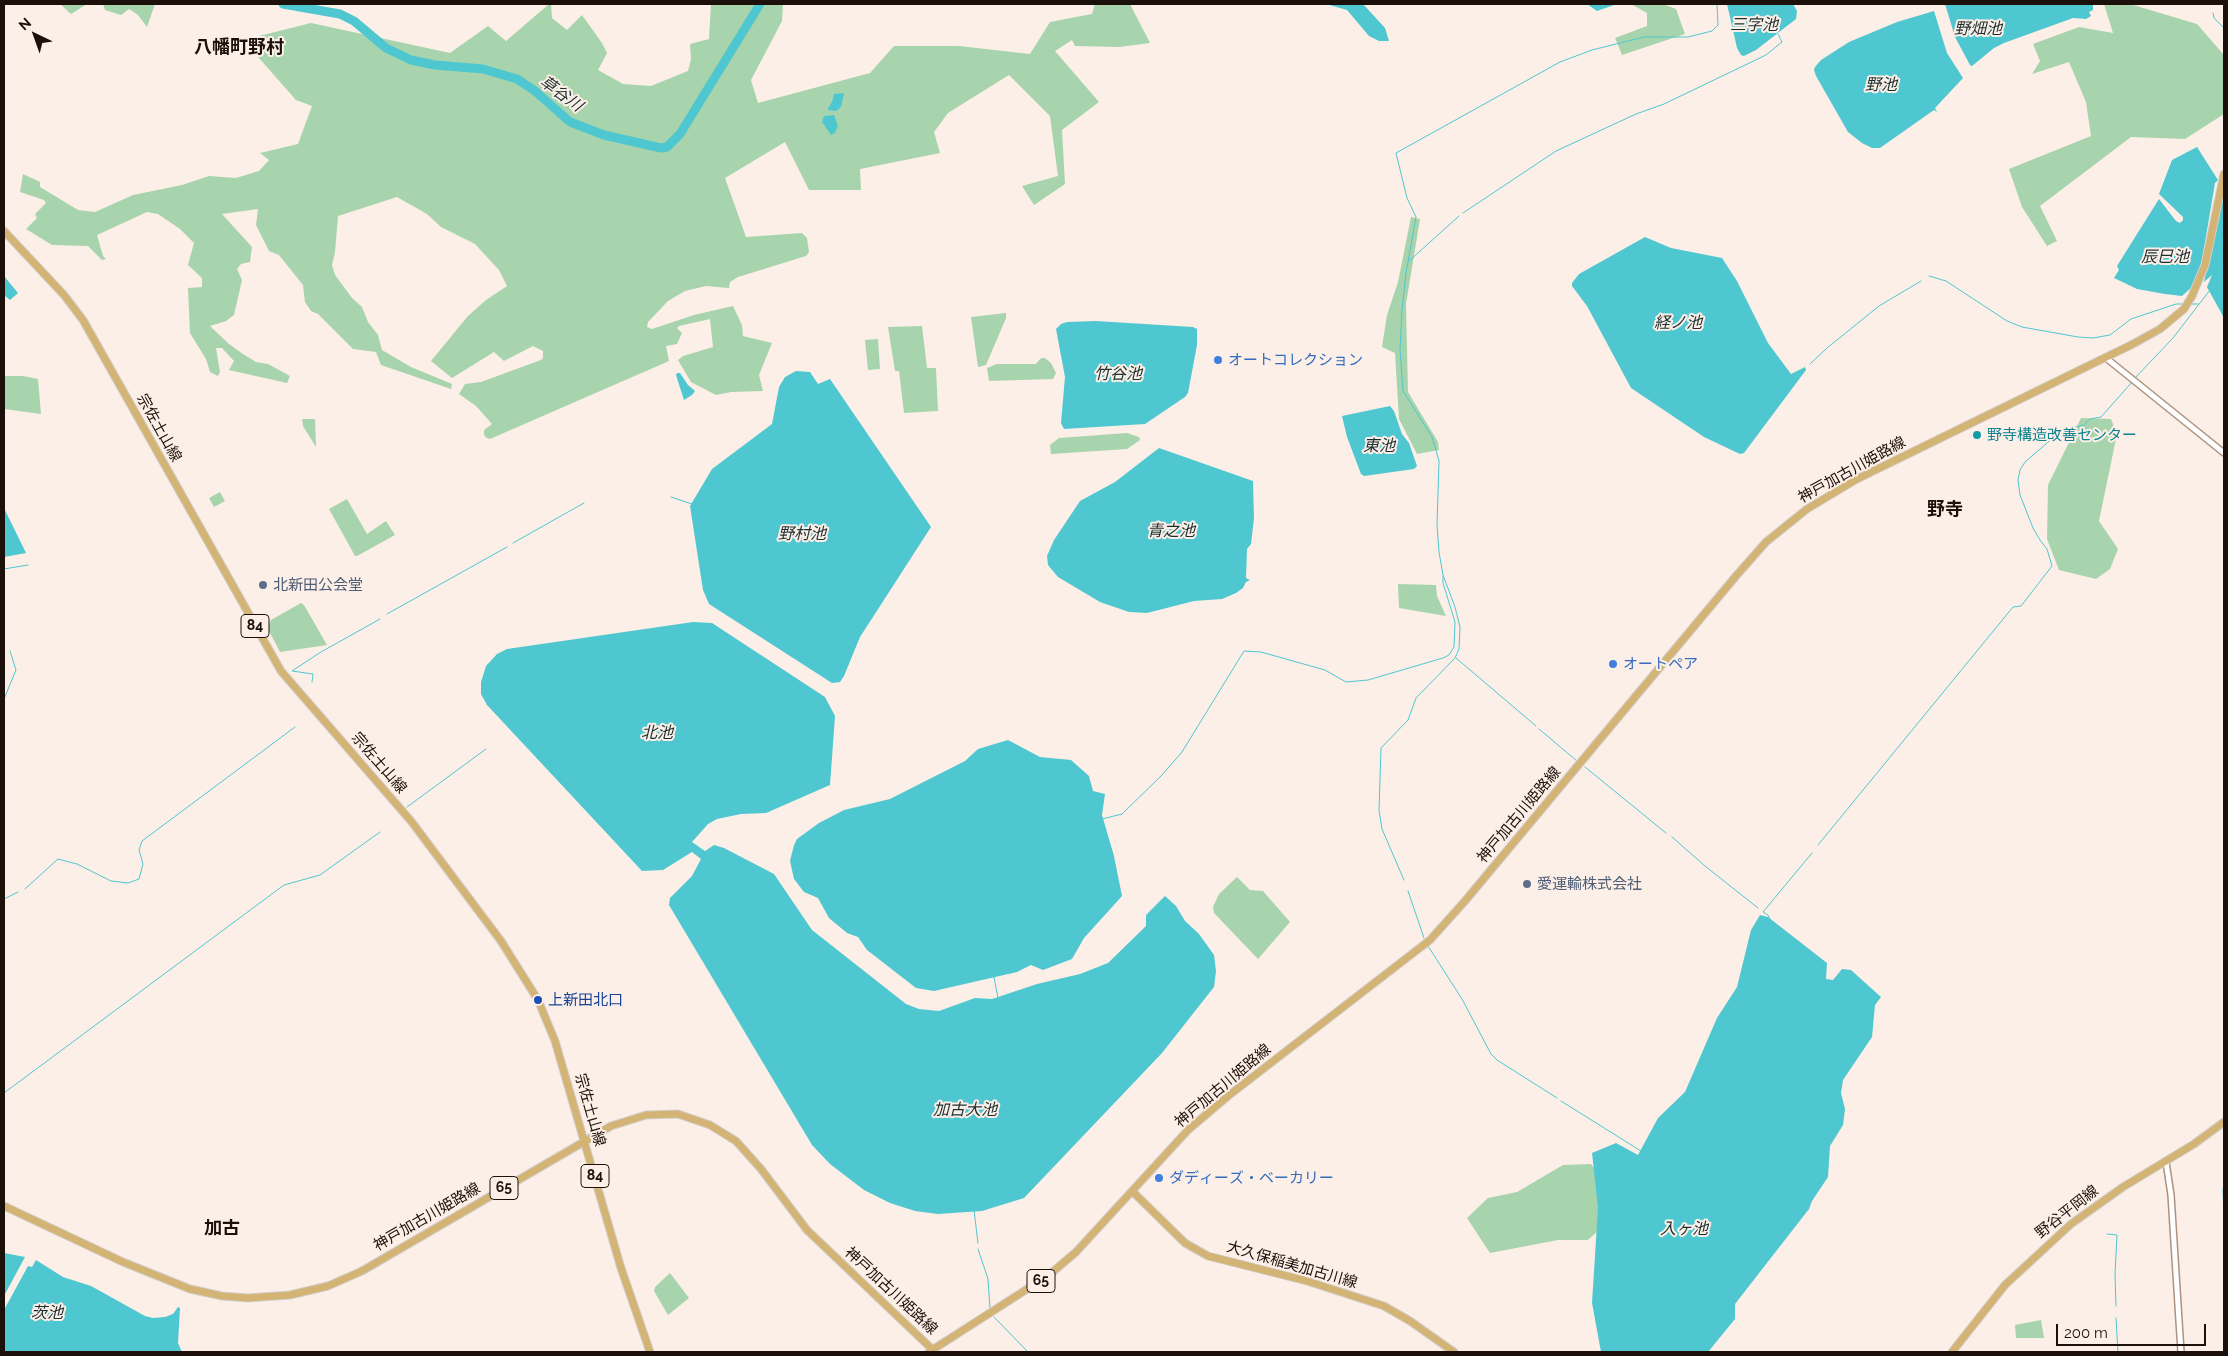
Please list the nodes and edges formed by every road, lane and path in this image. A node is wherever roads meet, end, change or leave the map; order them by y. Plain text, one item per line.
1 (2224, 174) edge
2 (4, 231) edge
3 (2106, 358) junction
4 (2224, 453) edge
5 (2224, 1122) edge
6 (584, 1140) junction
7 (2166, 1162) junction
8 (1132, 1192) junction
9 (4, 1206) edge
10 (933, 1351) edge
11 (650, 1352) edge
12 (1454, 1352) edge
13 (1952, 1352) edge
14 (2181, 1352) edge

1 - 3 main road, 神戸加古川姫路線 / 65
2 - 6 main road, 宗佐土山線 / 84
3 - 4 street
3 - 8 main road, 神戸加古川姫路線 / 65
5 - 7 main road, 野谷平岡線
6 - 9 main road, 神戸加古川姫路線 / 65
6 - 10 main road, 神戸加古川姫路線 / 65
6 - 11 main road, 宗佐土山線 / 84
7 - 13 main road, 野谷平岡線
7 - 14 street
8 - 10 main road, 神戸加古川姫路線 / 65
8 - 12 main road, 大久保稲美加古川線

